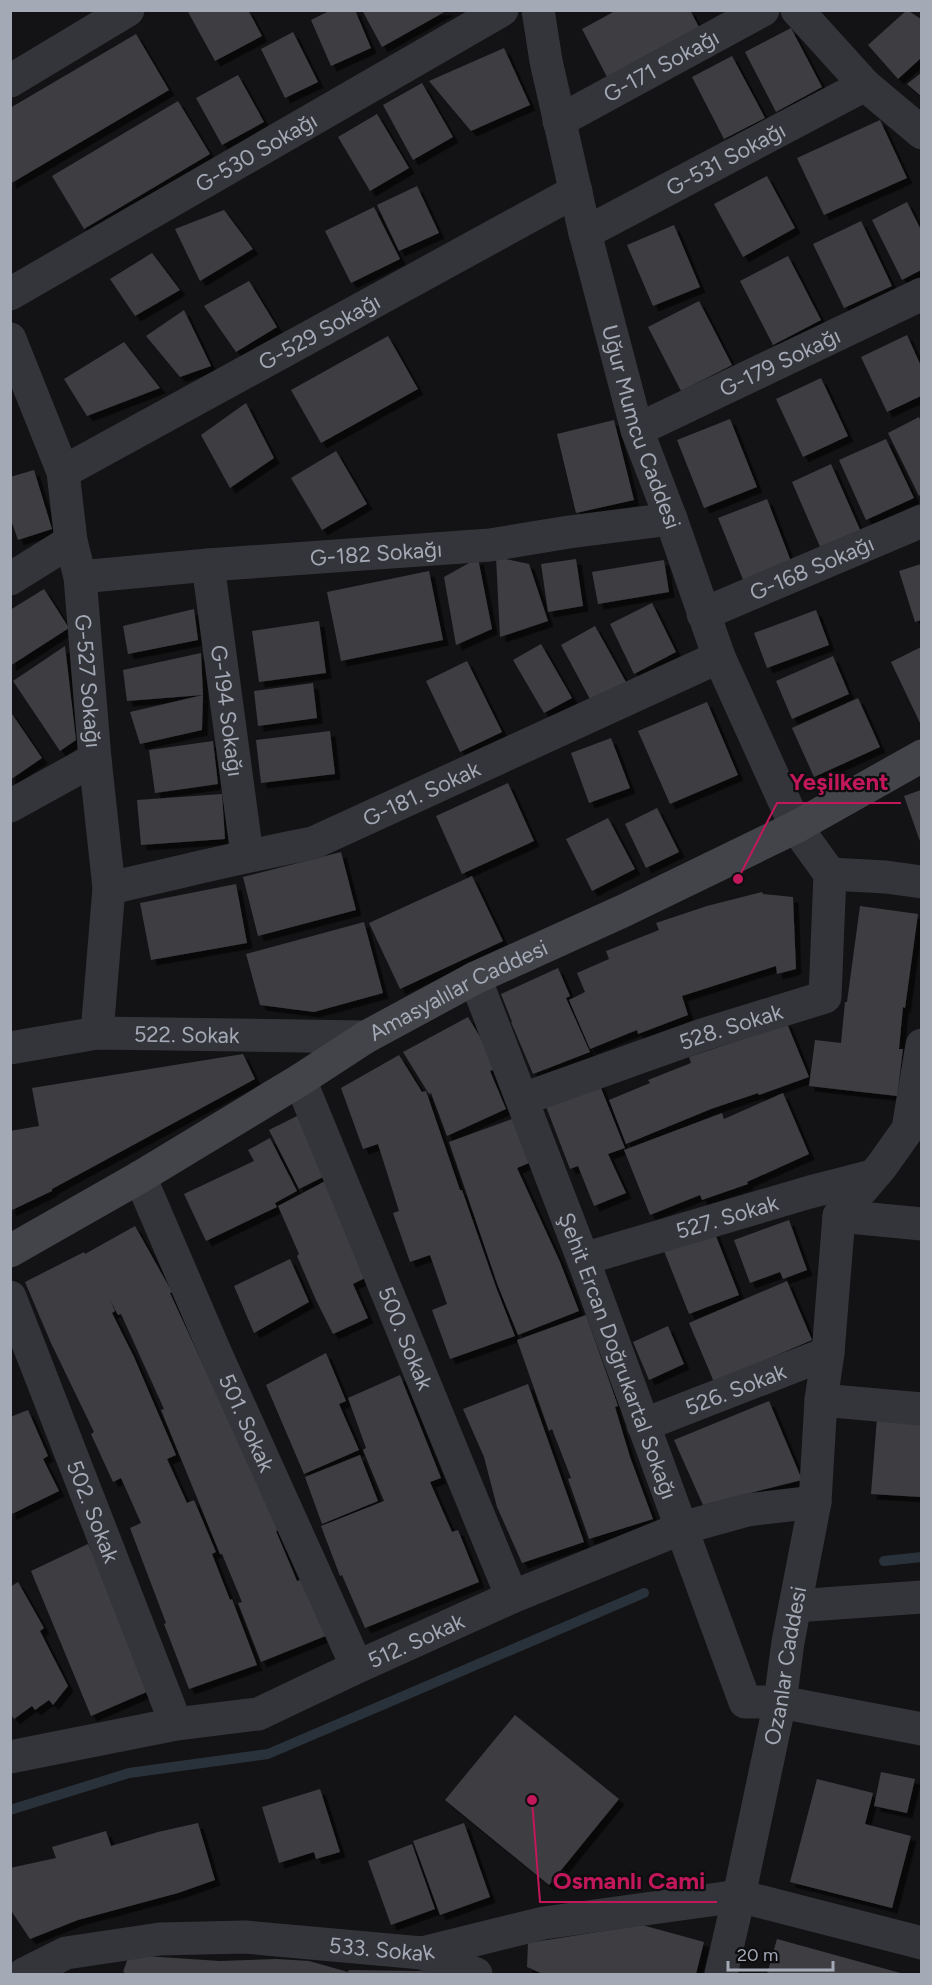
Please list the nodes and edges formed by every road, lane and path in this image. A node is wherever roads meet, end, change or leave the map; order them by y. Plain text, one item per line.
1 (128, 10) edge
2 (501, 10) edge
3 (538, 10) edge
4 (763, 10) edge
5 (797, 10) edge
6 (10, 81) edge
7 (865, 85) junction
8 (559, 121) junction
9 (921, 133) edge
10 (576, 190) junction
11 (585, 233) junction
12 (10, 294) edge
13 (921, 294) edge
14 (11, 342) edge
15 (637, 430) junction
16 (63, 471) junction
17 (671, 519) junction
18 (921, 521) edge
19 (71, 541) junction
20 (208, 566) junction
21 (80, 578) junction
22 (10, 579) edge
23 (703, 614) junction
24 (719, 657) junction
25 (921, 756) edge
26 (95, 759) junction
27 (10, 806) edge
28 (796, 827) junction
29 (247, 855) junction
30 (830, 873) junction
31 (921, 882) edge
32 (109, 888) junction
33 (476, 978) junction
34 (97, 1033) junction
35 (366, 1037) junction
36 (921, 1045) edge
37 (10, 1048) edge
38 (300, 1080) junction
39 (523, 1099) junction
40 (872, 1176) junction
41 (140, 1177) junction
42 (839, 1216) junction
43 (921, 1224) edge
44 (10, 1251) edge
45 (583, 1259) junction
46 (10, 1298) edge
47 (828, 1353) junction
48 (821, 1400) junction
49 (921, 1409) edge
50 (643, 1425) junction
51 (815, 1502) junction
52 (682, 1528) junction
53 (512, 1597) junction
54 (921, 1597) edge
55 (795, 1606) junction
56 (357, 1667) junction
57 (780, 1702) junction
58 (176, 1724) junction
59 (921, 1729) edge
60 (10, 1757) edge
61 (740, 1896) junction
62 (921, 1943) edge
63 (66, 1953) junction
64 (422, 1953) junction
65 (24, 1974) edge
66 (98, 1974) edge
67 (476, 1974) edge
68 (721, 1974) edge

1 - 6 street
2 - 12 street, G-530 Sokağı
3 - 8 street, Uğur Mumcu Caddesi
4 - 8 street, G-171 Sokağı
5 - 7 street
7 - 9 street
7 - 11 street, G-531 Sokağı
8 - 10 street, Uğur Mumcu Caddesi
10 - 11 street, Uğur Mumcu Caddesi
10 - 16 street, G-529 Sokağı
11 - 15 street, Uğur Mumcu Caddesi
13 - 15 street, G-179 Sokağı
14 - 16 street, G-527 Sokağı
15 - 17 street, Uğur Mumcu Caddesi
16 - 19 street, G-527 Sokağı
17 - 20 street, G-182 Sokağı
17 - 23 street, Uğur Mumcu Caddesi
18 - 23 street, G-168 Sokağı
19 - 21 street, G-527 Sokağı
19 - 22 street
20 - 21 street, G-182 Sokağı
20 - 29 street, G-194 Sokağı
21 - 26 street, G-527 Sokağı
23 - 24 street, Uğur Mumcu Caddesi
24 - 28 street, Uğur Mumcu Caddesi
24 - 29 street, G-181. Sokak
25 - 28 main road, Amasyalılar Caddesi
26 - 27 street
26 - 32 street, G-527 Sokağı
28 - 30 street, Uğur Mumcu Caddesi
28 - 33 main road, Amasyalılar Caddesi
29 - 32 street, G-181. Sokak
30 - 31 street
30 - 39 street, 528. Sokak
32 - 34 street, G-527 Sokağı
33 - 35 main road, Amasyalılar Caddesi
33 - 39 street, Şehit Ercan Doğrukartal Sokağı
34 - 35 street, 522. Sokak
34 - 37 street, 522. Sokak
35 - 38 main road, Amasyalılar Caddesi
36 - 40 street
38 - 41 main road, Amasyalılar Caddesi
38 - 53 street, 500. Sokak
39 - 45 street, Şehit Ercan Doğrukartal Sokağı
40 - 42 street
40 - 45 street, 527. Sokak
41 - 44 main road, Amasyalılar Caddesi
41 - 56 street, 501. Sokak
42 - 43 street
42 - 47 street, Ozanlar Caddesi
45 - 50 street, Şehit Ercan Doğrukartal Sokağı
46 - 58 street, 502. Sokak
47 - 48 street, Ozanlar Caddesi
47 - 50 street, 526. Sokak
48 - 49 street
48 - 51 street, Ozanlar Caddesi
50 - 52 street, Şehit Ercan Doğrukartal Sokağı
51 - 52 street, 512. Sokak
51 - 55 street, Ozanlar Caddesi
52 - 53 street, 512. Sokak
52 - 57 street, Şehit Ercan Doğrukartal Sokağı
53 - 56 street, 512. Sokak
54 - 55 street
55 - 57 street, Ozanlar Caddesi
56 - 58 street, 512. Sokak
57 - 59 street
57 - 61 street, Ozanlar Caddesi
58 - 60 street, 512. Sokak
61 - 62 street
61 - 64 street, 533. Sokak
61 - 68 street, Ozanlar Caddesi
63 - 64 street, 533. Sokak
63 - 65 street, 533. Sokak
63 - 66 street
64 - 67 street

